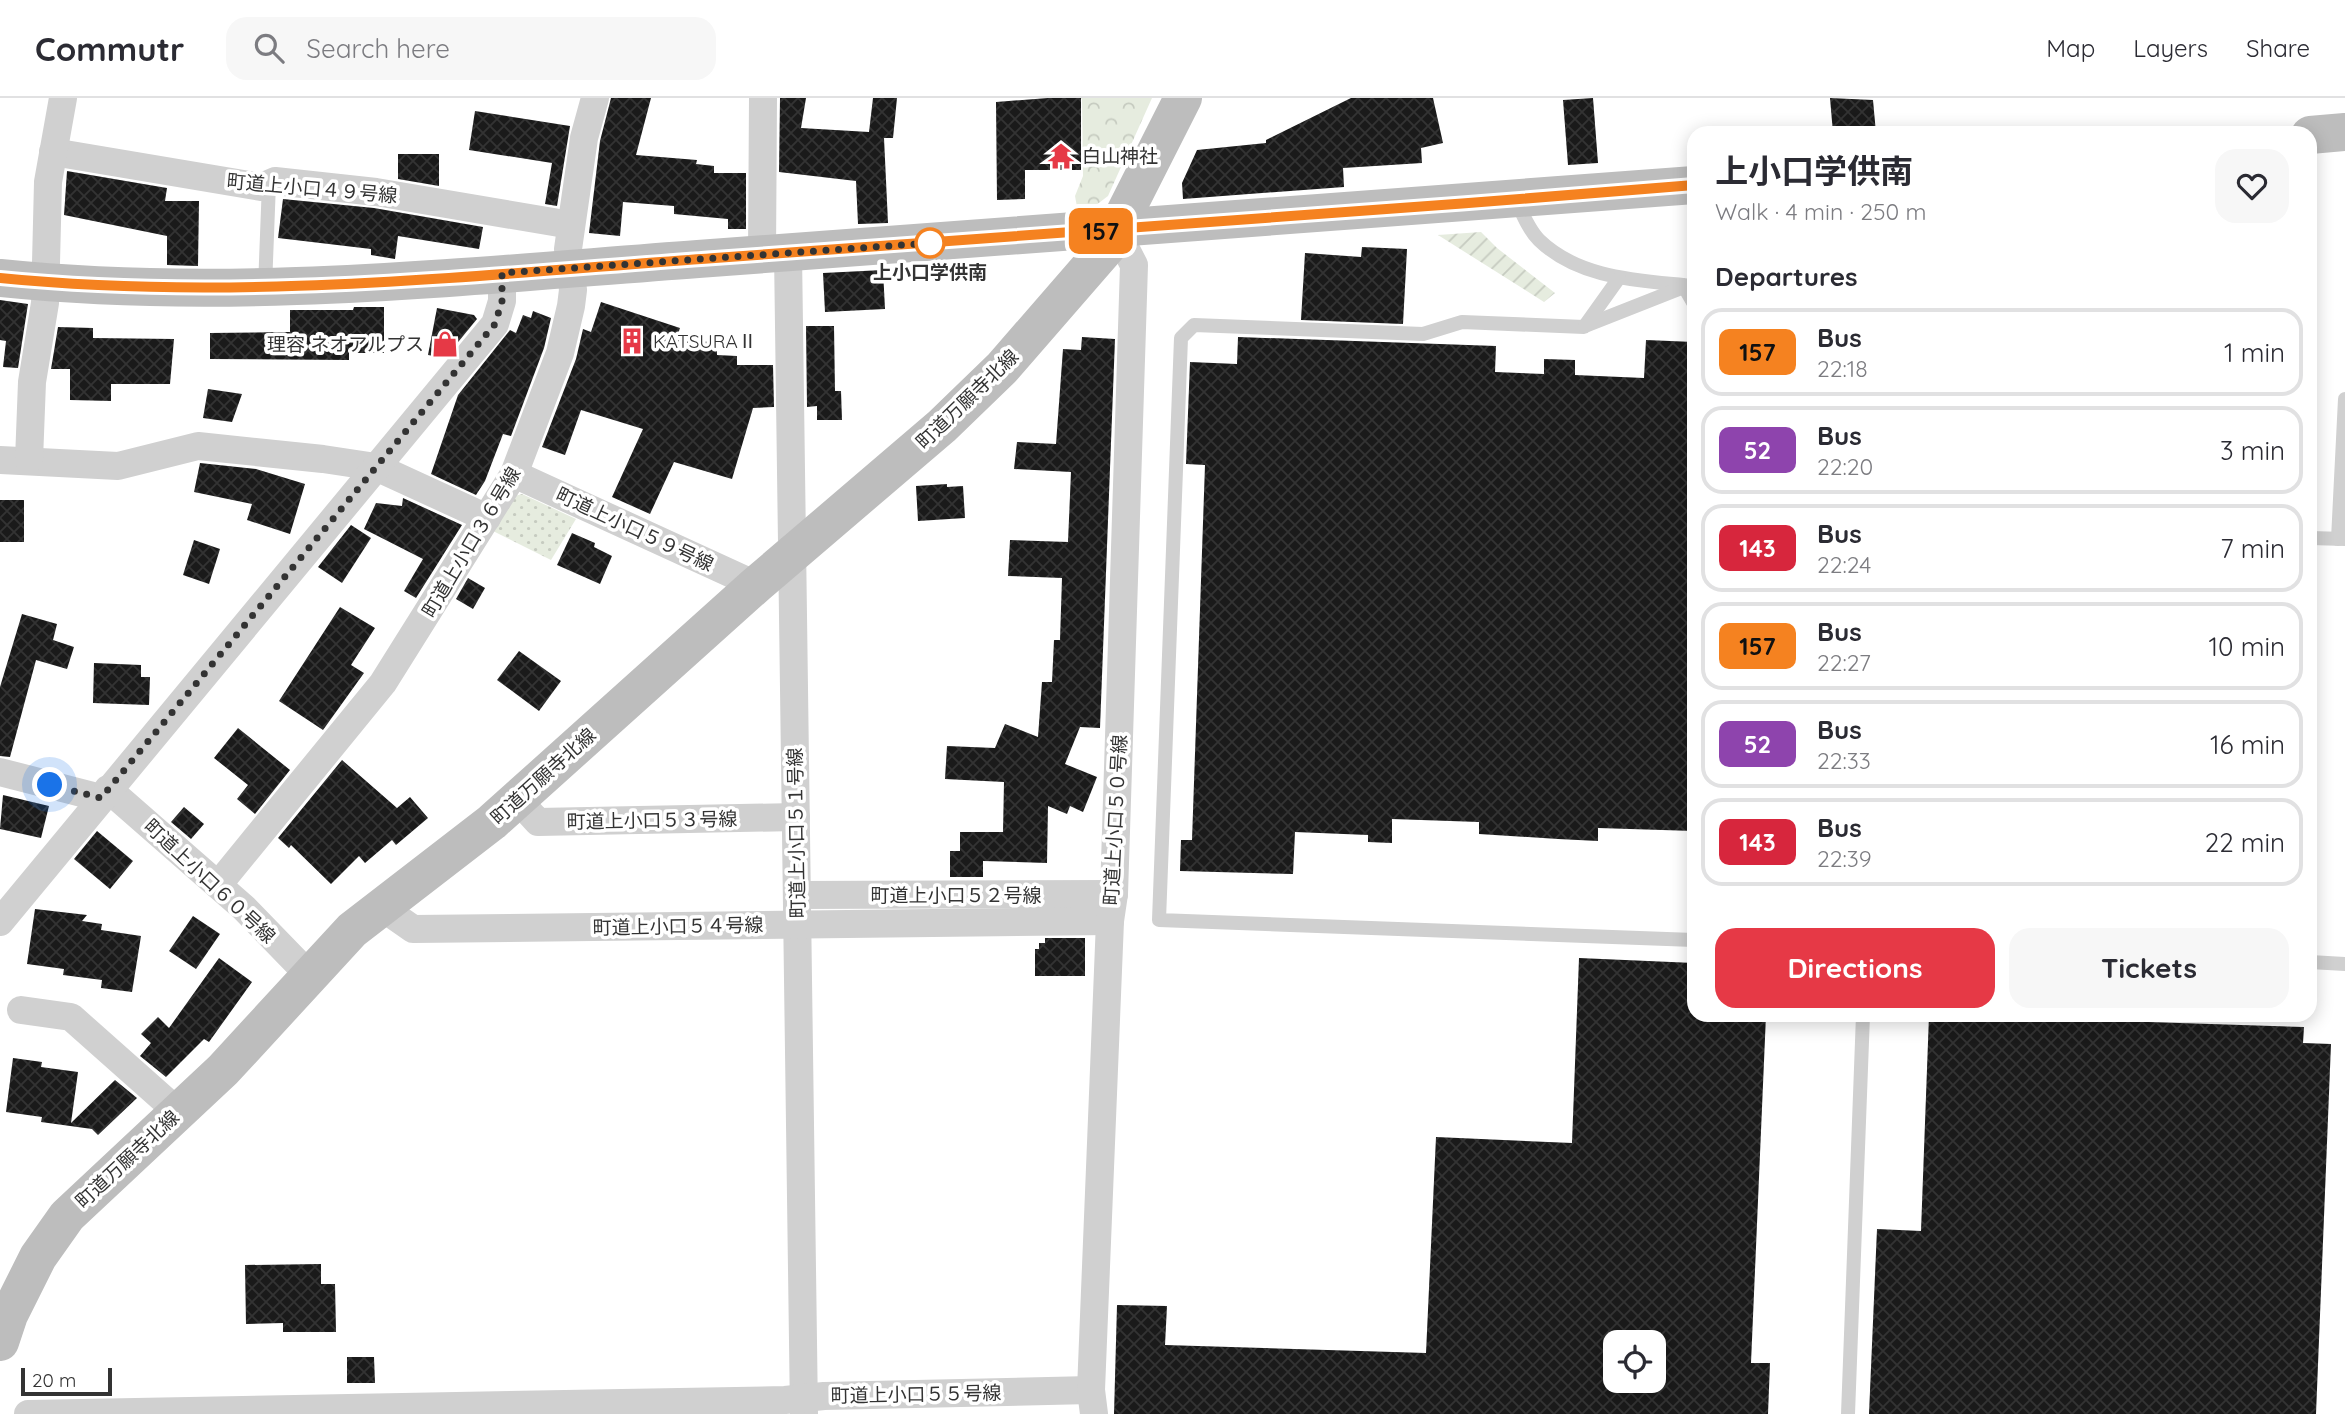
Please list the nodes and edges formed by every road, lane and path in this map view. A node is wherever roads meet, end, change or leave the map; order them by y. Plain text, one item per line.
1 (63, 98) edge
2 (595, 98) edge
3 (763, 98) edge
4 (1183, 98) edge
5 (2345, 132) edge
6 (2317, 134) edge
7 (53, 152) junction
8 (269, 183) junction
9 (1687, 186) edge
10 (1516, 200) junction
11 (571, 225) junction
12 (1115, 230) junction
13 (775, 254) junction
14 (572, 268) junction
15 (502, 273) junction
16 (0, 278) edge
17 (1619, 278) junction
18 (46, 282) junction
19 (1687, 284) edge
20 (1687, 284) edge
21 (265, 288) junction
22 (1584, 327) junction
23 (2345, 399) edge
24 (0, 460) edge
25 (29, 460) junction
26 (376, 467) junction
27 (514, 474) junction
28 (486, 518) junction
29 (2317, 538) edge
30 (2341, 539) edge
31 (793, 555) junction
32 (756, 585) junction
33 (0, 772) edge
34 (104, 794) junction
35 (517, 799) junction
36 (796, 817) junction
37 (218, 885) junction
38 (1114, 894) junction
39 (797, 895) junction
40 (380, 906) junction
41 (1110, 921) junction
42 (0, 922) edge
43 (797, 925) junction
44 (1687, 940) edge
45 (2317, 962) edge
46 (2345, 964) edge
47 (309, 975) junction
48 (21, 1010) dead end
49 (1863, 1022) edge
50 (178, 1112) junction
51 (0, 1342) edge
52 (1092, 1402) edge
53 (803, 1407) edge
54 (228, 1412) edge
55 (28, 1414) edge
56 (1848, 1414) edge

1 - 7 street
2 - 11 street, 町道上小口３６号線
3 - 13 street, 町道上小口５１号線
4 - 12 street, 町道万願寺北線
5 - 6 street
7 - 8 street, 町道上小口４９号線
7 - 18 street
8 - 11 street, 町道上小口４９号線
8 - 21 lane
9 - 10 street
10 - 12 street
10 - 17 lane
11 - 14 street, 町道上小口３６号線
12 - 13 street
12 - 31 street, 町道万願寺北線
12 - 38 street, 町道上小口５０号線
13 - 14 street
13 - 31 street, 町道上小口５１号線
14 - 15 street
14 - 27 street, 町道上小口３６号線
15 - 21 street
15 - 26 street
16 - 18 street
17 - 19 lane
17 - 22 lane
18 - 21 street
18 - 25 street
20 - 22 lane
22 - 44 lane
23 - 30 lane
24 - 25 street
25 - 26 street
26 - 28 street
26 - 34 street
27 - 28 street, 町道上小口３６号線
27 - 32 street, 町道上小口５９号線
28 - 37 street, 町道上小口３６号線
29 - 30 lane
31 - 32 street, 町道万願寺北線
31 - 36 street, 町道上小口５１号線
32 - 35 street, 町道万願寺北線
33 - 34 street
34 - 37 street, 町道上小口６０号線
34 - 42 street
35 - 36 street, 町道上小口５３号線
35 - 40 street, 町道万願寺北線
36 - 39 street, 町道上小口５１号線
37 - 47 street, 町道上小口６０号線
38 - 39 street, 町道上小口５２号線
38 - 41 street, 町道上小口５０号線
39 - 43 street, 町道上小口５１号線
40 - 43 street, 町道上小口５４号線
40 - 47 street, 町道万願寺北線
41 - 43 street, 町道上小口５４号線
41 - 52 street, 町道上小口５０号線
43 - 53 street, 町道上小口５１号線
45 - 46 lane
47 - 50 street, 町道万願寺北線
48 - 50 street
49 - 56 lane
50 - 51 street, 町道万願寺北線
52 - 53 street, 町道上小口５５号線
53 - 54 street, 町道上小口５５号線
54 - 55 street, 町道上小口５５号線

